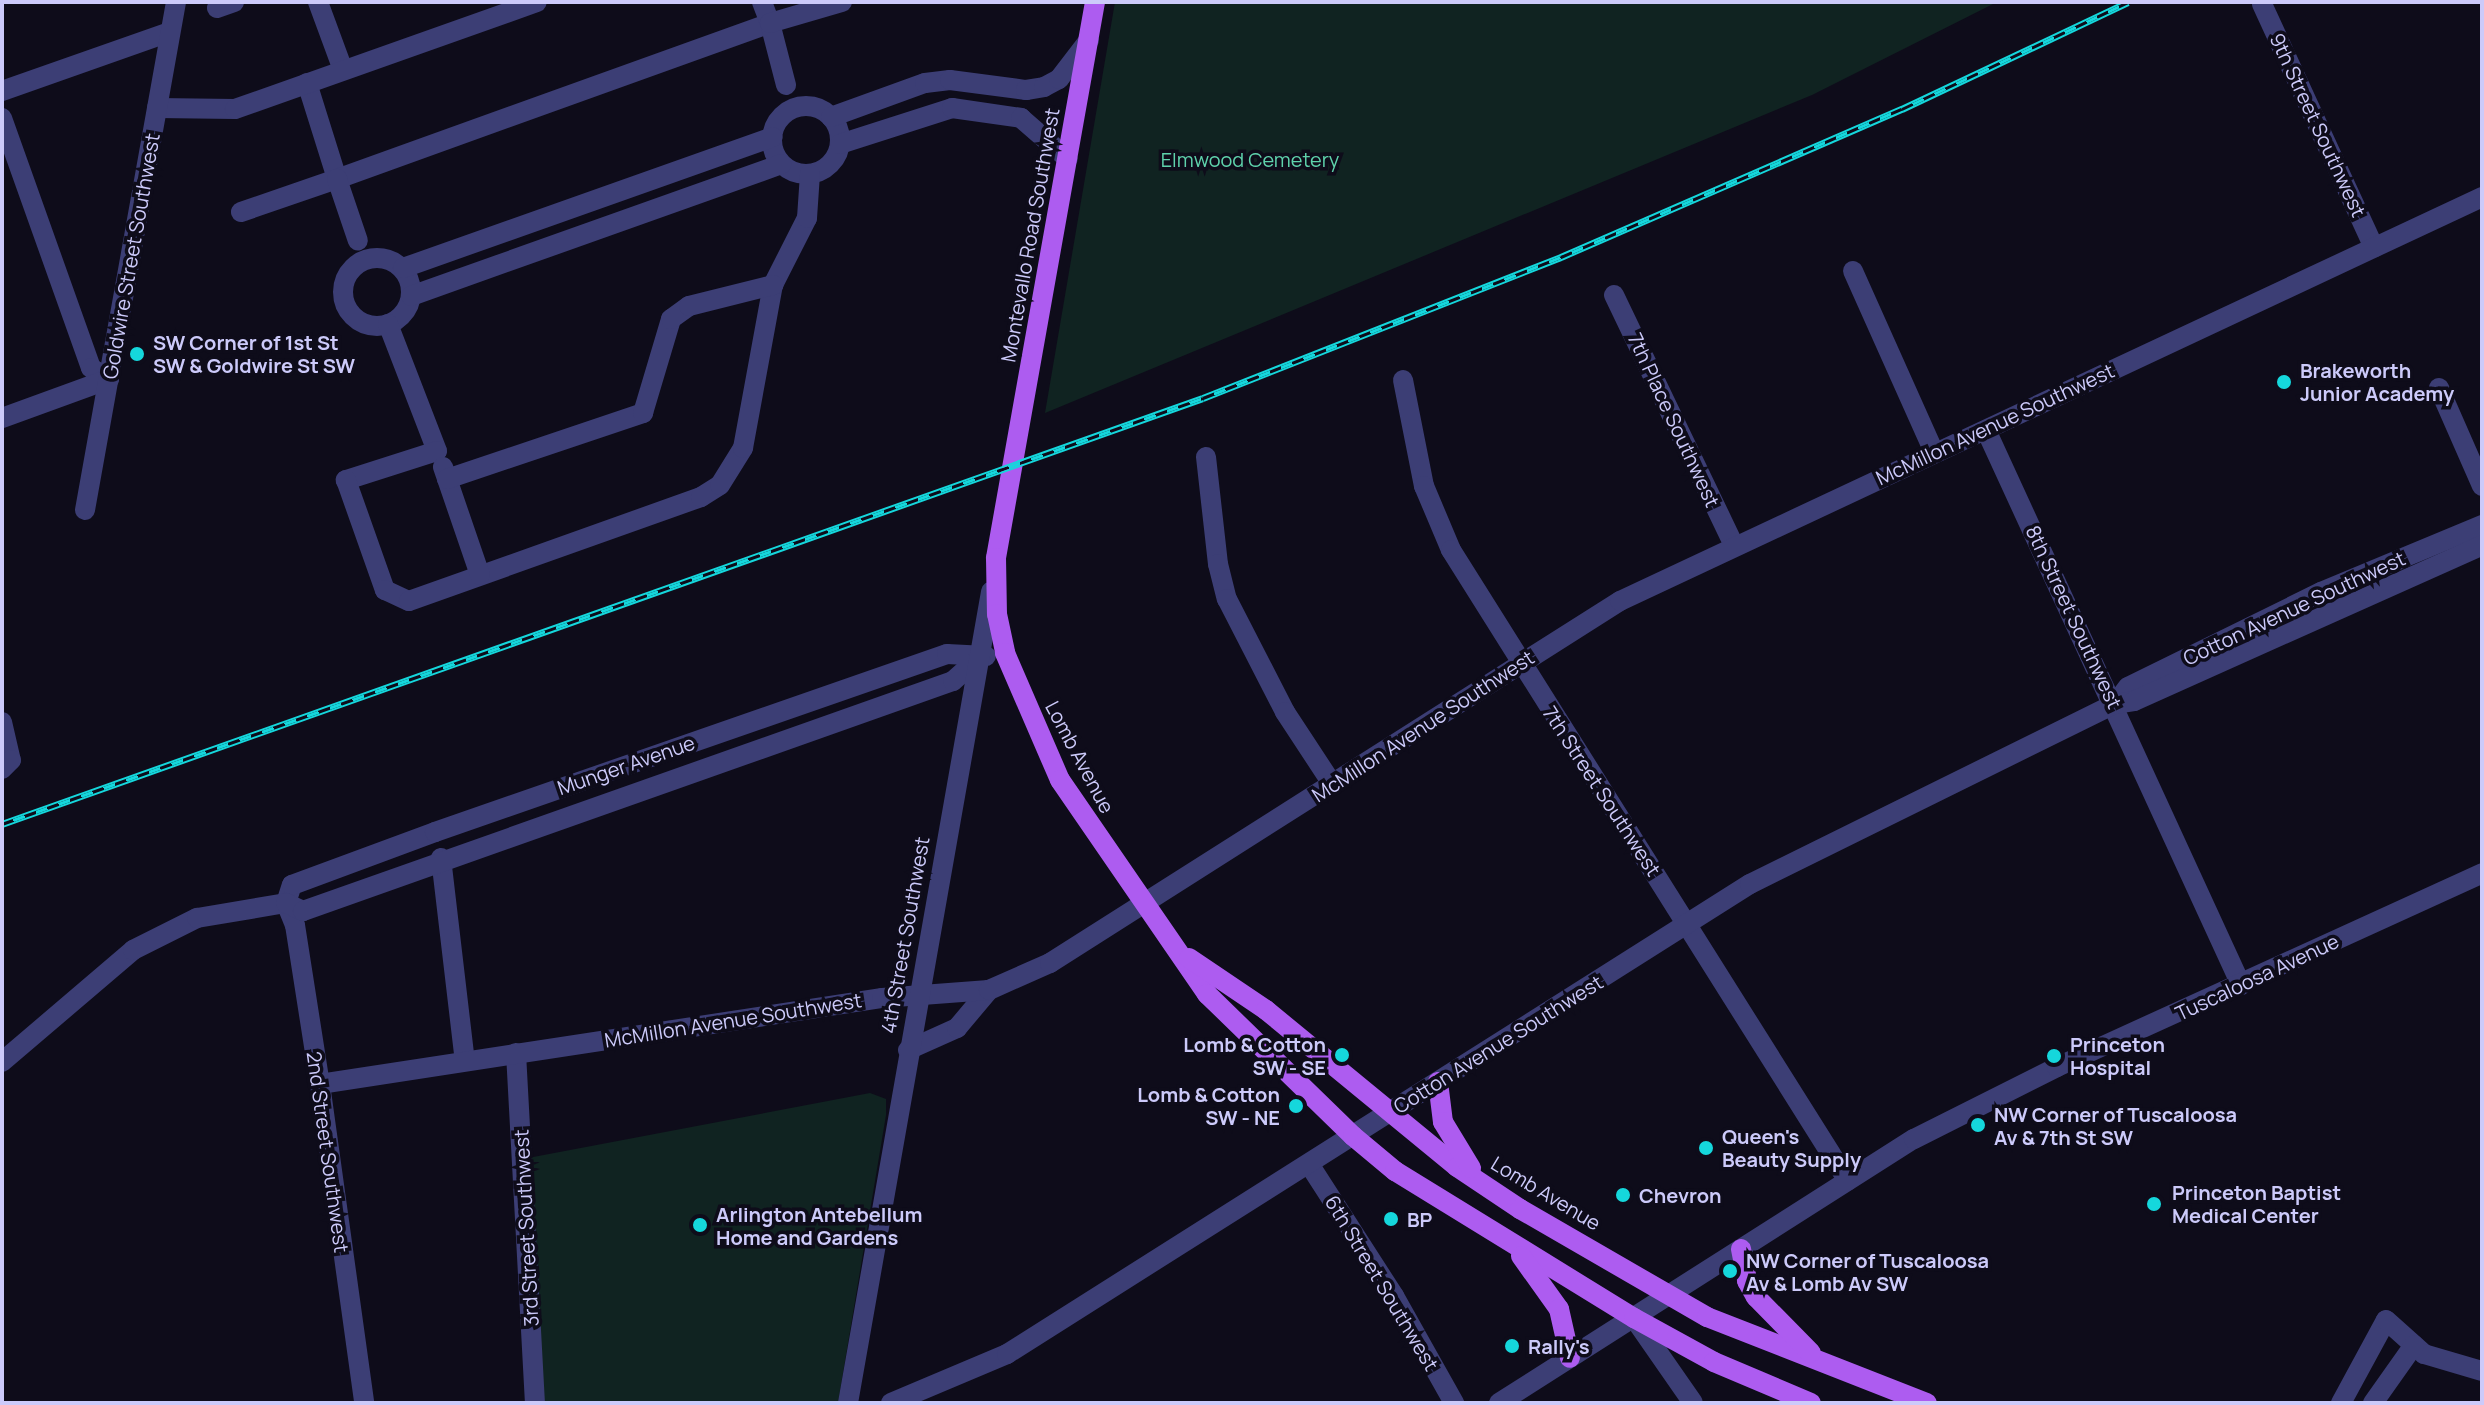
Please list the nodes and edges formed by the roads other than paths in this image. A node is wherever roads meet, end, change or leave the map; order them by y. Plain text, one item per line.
1 (176, 2) edge
2 (318, 2) edge
3 (537, 2) edge
4 (762, 2) edge
5 (842, 2) edge
6 (1095, 2) edge
7 (2262, 4) edge
8 (770, 23) junction
9 (170, 32) junction
10 (1089, 40) junction
11 (343, 70) junction
12 (307, 83) junction
13 (786, 85) junction
14 (2, 91) edge
15 (806, 106) junction
16 (157, 108) junction
17 (786, 112) junction
18 (831, 117) junction
19 (2, 118) edge
20 (772, 137) junction
21 (840, 144) junction
22 (1068, 159) junction
23 (781, 164) junction
24 (810, 174) junction
25 (337, 179) junction
26 (2482, 197) edge
27 (241, 212) dead end
28 (2374, 247) junction
29 (365, 262) junction
30 (403, 268) junction
31 (1853, 271) dead end
32 (773, 285) junction
33 (1614, 295) dead end
34 (411, 296) junction
35 (388, 324) junction
36 (109, 379) junction
37 (1403, 380) dead end
38 (2439, 388) dead end
39 (2, 418) edge
40 (1986, 430) junction
41 (437, 451) junction
42 (1934, 452) junction
43 (1206, 457) dead end
44 (1009, 476) joint
45 (447, 479) junction
46 (2482, 486) edge
47 (85, 510) dead end
48 (2482, 525) edge
49 (2482, 545) edge
50 (1734, 546) junction
51 (996, 558) junction
52 (480, 575) junction
53 (1005, 653) junction
54 (981, 656) junction
55 (1519, 662) junction
56 (2115, 704) junction
57 (2, 722) edge
58 (742, 725) junction
59 (753, 750) junction
60 (2, 769) edge
61 (1333, 785) junction
62 (512, 805) junction
63 (523, 830) junction
64 (441, 858) junction
65 (2482, 873) edge
66 (1147, 901) junction
67 (286, 903) junction
68 (1687, 924) junction
69 (1183, 953) junction
70 (2241, 985) junction
71 (989, 990) junction
72 (917, 996) junction
73 (908, 1050) junction
74 (516, 1053) junction
75 (465, 1061) junction
76 (2, 1062) edge
77 (1438, 1082) junction
78 (320, 1084) junction
79 (1390, 1113) junction
80 (1353, 1136) junction
81 (1309, 1164) junction
82 (1848, 1181) junction
83 (1483, 1184) junction
84 (1514, 1246) junction
85 (1741, 1249) junction
86 (1667, 1297) junction
87 (1634, 1318) junction
88 (2414, 1345) junction
89 (1570, 1358) junction
90 (1820, 1361) junction
91 (2482, 1371) edge
92 (1783, 1392) junction
93 (1899, 1398) edge
94 (364, 1403) edge
95 (535, 1403) edge
96 (848, 1403) edge
97 (891, 1403) edge
98 (1454, 1403) edge
99 (1499, 1403) edge
100 (1693, 1403) edge
101 (1802, 1403) edge
102 (1811, 1403) edge
103 (1927, 1403) edge
104 (2341, 1403) edge
105 (2373, 1403) edge

1 - 9 street, Goldwire Street Southwest
2 - 11 street
3 - 11 street
4 - 8 street
5 - 8 street
6 - 10 main road, Montevallo Road Southwest
7 - 28 street, 9th Street Southwest
8 - 13 street
8 - 25 street
9 - 14 street
9 - 16 street, Goldwire Street Southwest
10 - 18 street
10 - 22 main road, Montevallo Road Southwest
11 - 12 street
12 - 16 street
12 - 25 street
13 - 15 street
13 - 17 street
15 - 17 street
15 - 18 street
16 - 36 street, Goldwire Street Southwest
17 - 20 street
18 - 21 street
19 - 36 street
20 - 23 street
20 - 30 street
21 - 22 street
21 - 24 street
22 - 44 main road, Montevallo Road Southwest
23 - 24 street
23 - 34 street
24 - 32 street
25 - 27 street
25 - 29 street
26 - 28 street, McMillon Avenue Southwest
28 - 40 street, McMillon Avenue Southwest
29 - 30 street
29 - 35 street
30 - 34 street
31 - 42 street
32 - 45 street
32 - 52 street
33 - 50 street, 7th Place Southwest
34 - 35 street
35 - 41 street
36 - 39 street
36 - 47 street, Goldwire Street Southwest
37 - 55 street, 7th Street Southwest
38 - 46 street
40 - 42 street, McMillon Avenue Southwest
40 - 56 street, 8th Street Southwest
41 - 45 street
41 - 52 street
42 - 50 street, McMillon Avenue Southwest
43 - 61 street
44 - 51 main road, 4th Street Southwest
45 - 52 street
48 - 56 street, Cotton Avenue Southwest
49 - 56 street, Cotton Avenue Southwest
50 - 55 street, McMillon Avenue Southwest
51 - 53 main road, Lomb Avenue
51 - 54 street, 4th Street Southwest
53 - 54 street, Munger Avenue
53 - 66 main road, Lomb Avenue
54 - 58 street, Munger Avenue
54 - 59 street, Munger Avenue
54 - 72 street, 4th Street Southwest
55 - 61 street, McMillon Avenue Southwest
55 - 68 street, 7th Street Southwest
56 - 68 street, Cotton Avenue Southwest
56 - 70 street, 8th Street Southwest
57 - 60 street
58 - 59 street
58 - 62 street, Munger Avenue
59 - 63 street, Munger Avenue
61 - 66 street, McMillon Avenue Southwest
62 - 63 street
62 - 67 street, Munger Avenue
63 - 64 street, Munger Avenue
64 - 67 street, Munger Avenue
64 - 75 street
65 - 70 street, Tuscaloosa Avenue
66 - 69 main road, Lomb Avenue
66 - 71 street, McMillon Avenue Southwest
67 - 76 street, Munger Avenue
67 - 78 street, 2nd Street Southwest
68 - 77 street, Cotton Avenue Southwest
68 - 82 street, 7th Street Southwest
69 - 79 main road, Lomb Avenue
69 - 80 main road, Lomb Avenue
70 - 82 street, Tuscaloosa Avenue
71 - 72 street, McMillon Avenue Southwest
71 - 73 street
72 - 73 street, 4th Street Southwest
72 - 74 street, McMillon Avenue Southwest
73 - 96 street, 4th Street Southwest
74 - 75 street, McMillon Avenue Southwest
74 - 95 street, 3rd Street Southwest
75 - 78 street, McMillon Avenue Southwest
77 - 79 street, Cotton Avenue Southwest
77 - 83 main road
78 - 94 street, 2nd Street Southwest
79 - 80 street, Cotton Avenue Southwest
79 - 83 main road, Lomb Avenue
80 - 81 street, Cotton Avenue Southwest
80 - 84 main road, Lomb Avenue
81 - 97 street, Cotton Avenue Southwest
81 - 98 street, 6th Street Southwest
82 - 85 street, Tuscaloosa Avenue
83 - 86 main road, Lomb Avenue
84 - 87 main road, Lomb Avenue
84 - 89 main road
85 - 86 street, Tuscaloosa Avenue
85 - 90 main road
86 - 87 street, Tuscaloosa Avenue
86 - 90 main road, Lomb Avenue
87 - 89 street, Tuscaloosa Avenue
87 - 92 main road, Lomb Avenue
87 - 100 street
88 - 91 street
88 - 104 street
88 - 105 street
89 - 99 street, Tuscaloosa Avenue
90 - 93 main road, Lomb Avenue
92 - 101 main road
92 - 102 main road, Lomb Avenue
93 - 103 main road, Lomb Avenue

